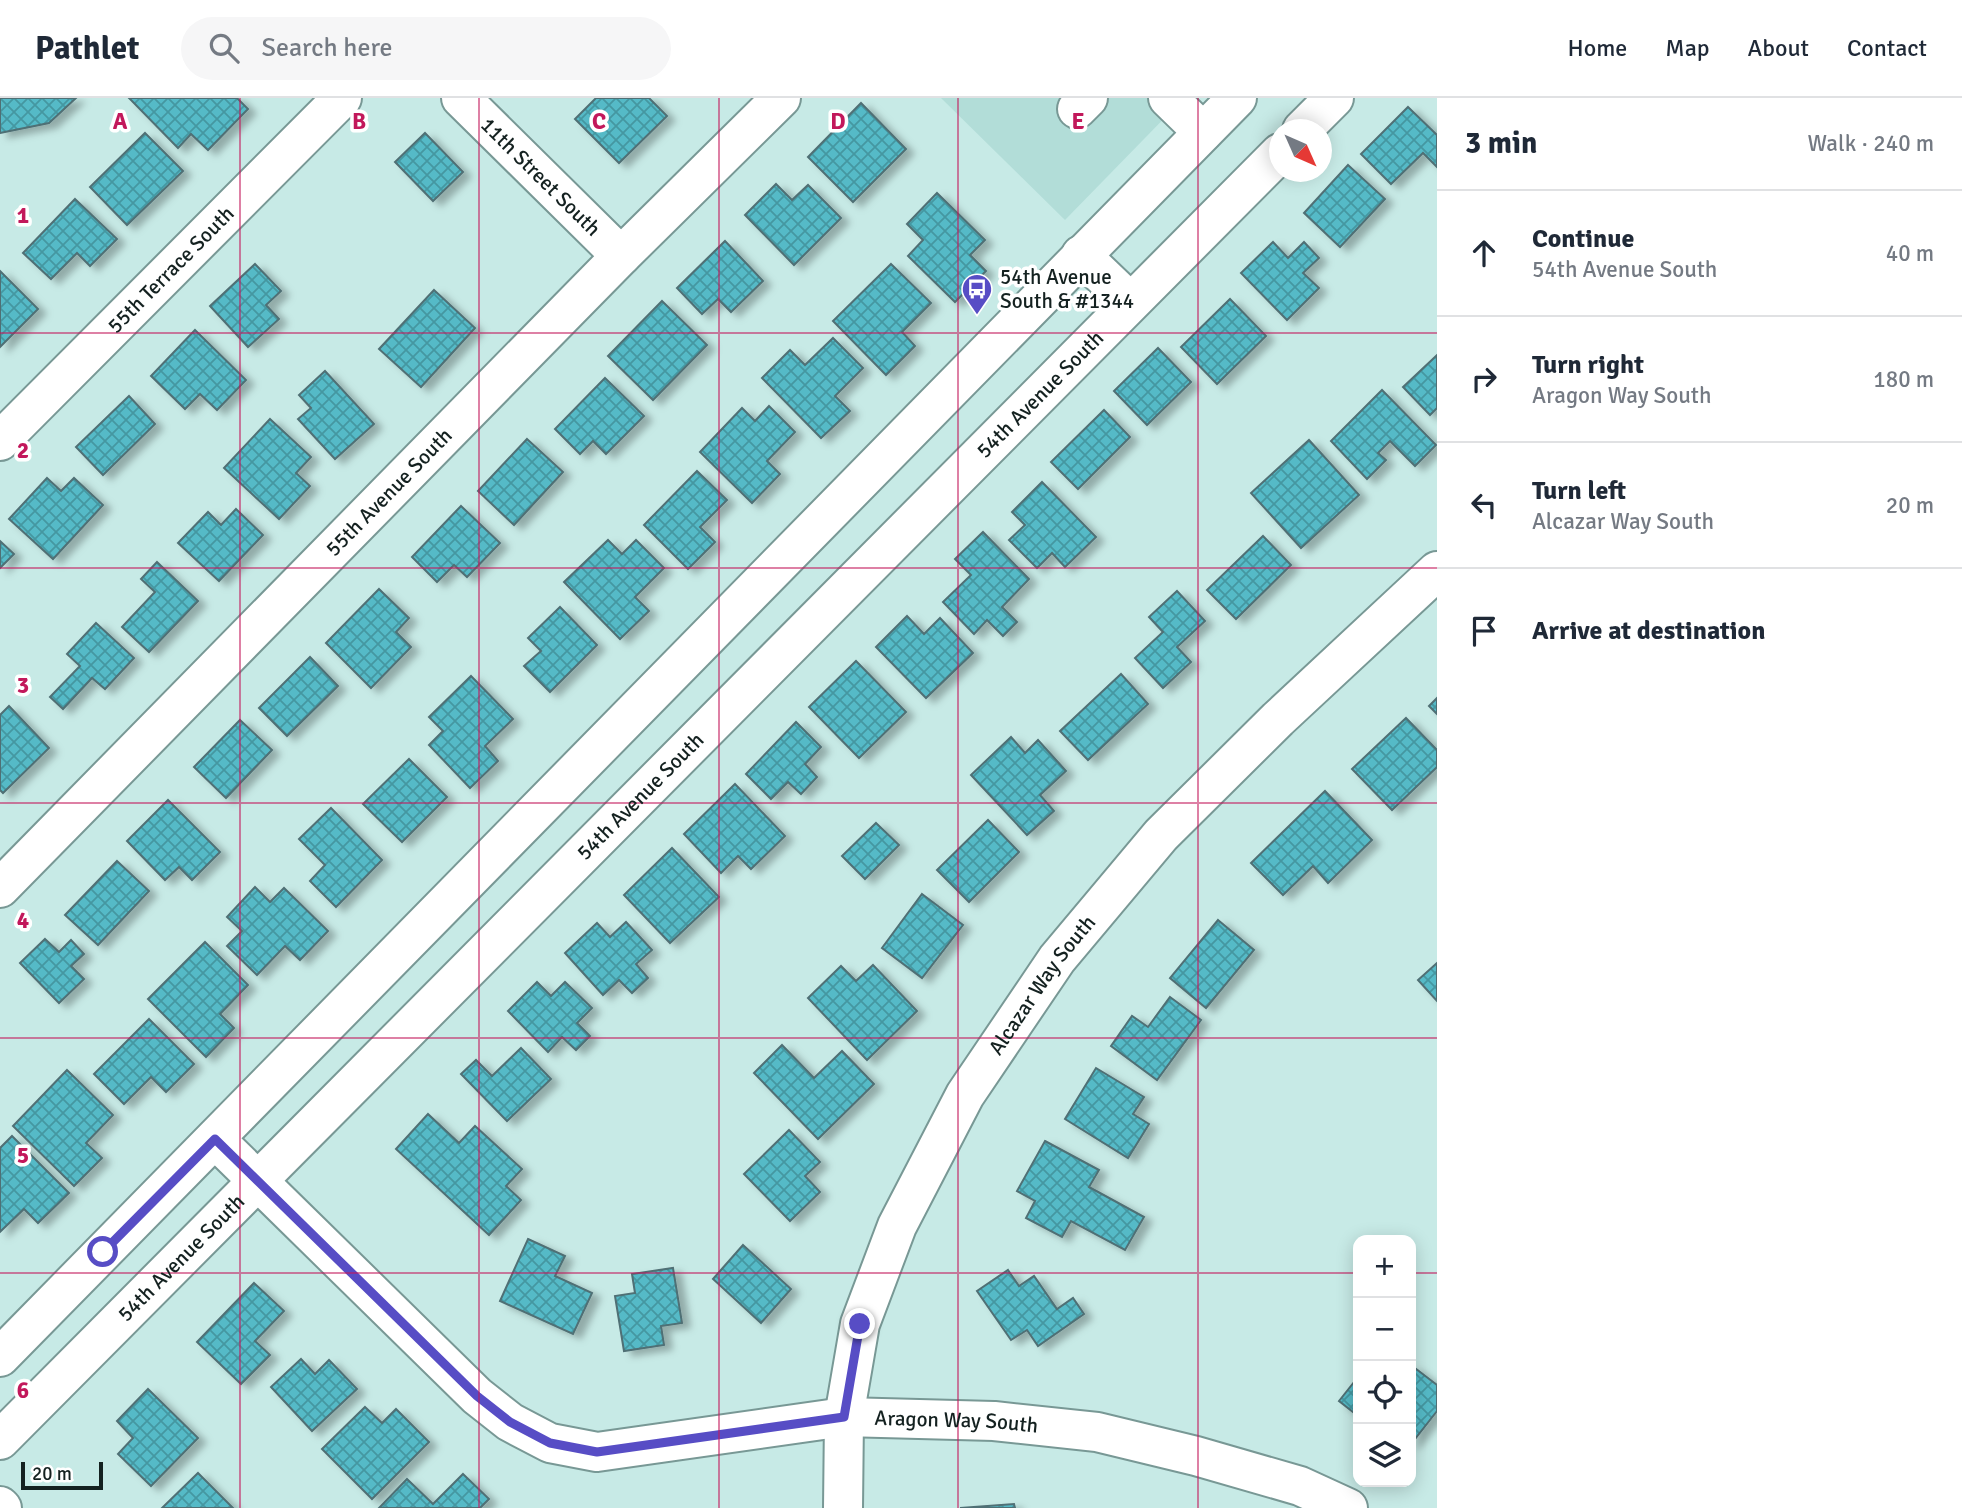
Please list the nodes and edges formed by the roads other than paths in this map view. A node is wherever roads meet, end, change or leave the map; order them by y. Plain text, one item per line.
1 (342, 98) edge
2 (461, 98) edge
3 (781, 98) edge
4 (1168, 98) edge
5 (1237, 98) edge
6 (1334, 98) edge
7 (1314, 119) edge
8 (1203, 132) junction
9 (1269, 163) edge
10 (1082, 255) junction
11 (621, 256) junction
12 (1130, 302) junction
13 (0, 441) edge
14 (1437, 571) edge
15 (0, 888) edge
16 (215, 1139) junction
17 (256, 1181) junction
18 (0, 1357) edge
19 (844, 1417) junction
20 (0, 1440) edge
21 (843, 1508) edge
22 (1348, 1508) edge

1 - 13 street, 55th Terrace South
2 - 11 street, 11th Street South
3 - 11 street, 55th Avenue South
4 - 8 street
5 - 8 street
6 - 7 street
8 - 10 street
9 - 12 street, 54th Avenue South
10 - 12 street
10 - 16 street
11 - 15 street, 55th Avenue South
12 - 17 street, 54th Avenue South
14 - 19 street, Alcazar Way South
16 - 17 street, Aragon Way South
16 - 18 street
17 - 19 street, Aragon Way South
17 - 20 street, 54th Avenue South
19 - 21 street, Alcazar Way South
19 - 22 street, Aragon Way South

